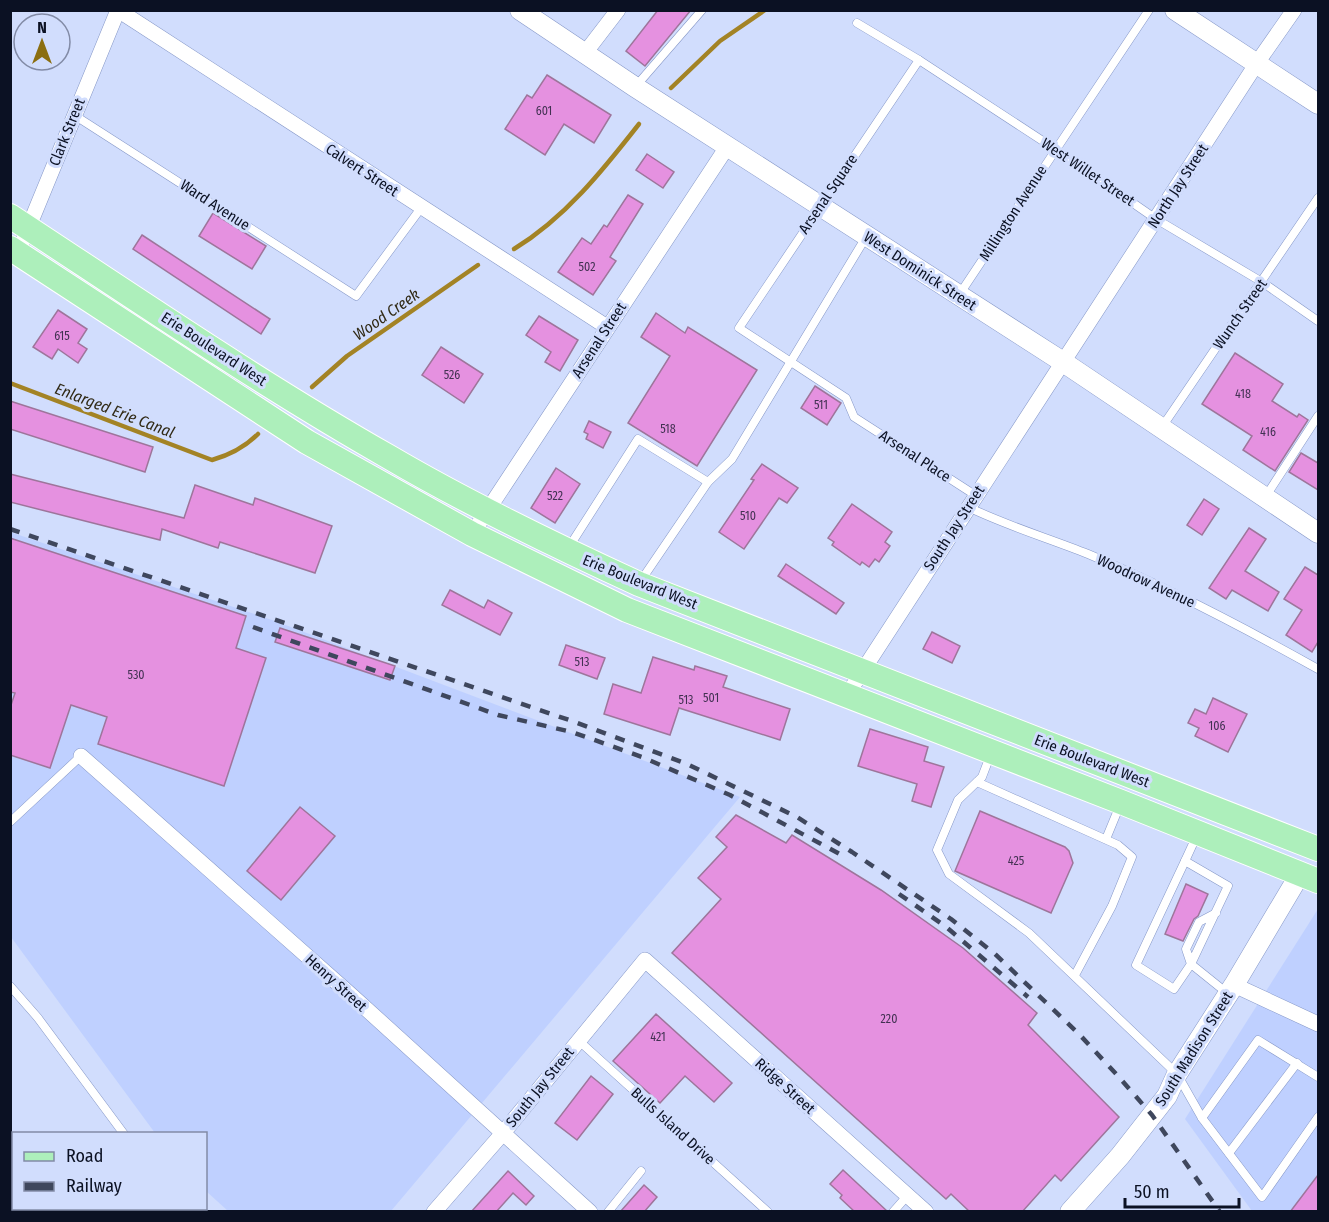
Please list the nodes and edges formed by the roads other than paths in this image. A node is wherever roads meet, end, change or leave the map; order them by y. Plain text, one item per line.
1 (520, 10) edge
2 (618, 10) edge
3 (702, 10) edge
4 (1149, 10) edge
5 (1175, 10) edge
6 (1294, 10) edge
7 (118, 11) edge
8 (857, 23) dead end
9 (585, 53) junction
10 (919, 60) junction
11 (1257, 63) junction
12 (635, 87) junction
13 (1318, 104) edge
14 (74, 115) junction
15 (727, 147) junction
16 (1055, 149) junction
17 (1318, 198) edge
18 (820, 206) junction
19 (421, 208) junction
20 (1156, 219) junction
21 (20, 222) edge
22 (866, 237) junction
23 (14, 254) edge
24 (1262, 282) junction
25 (958, 296) junction
26 (1318, 321) edge
27 (607, 327) junction
28 (1063, 362) junction
29 (790, 363) junction
30 (1318, 416) edge
31 (1161, 428) junction
32 (708, 482) junction
33 (1266, 498) junction
34 (971, 501) junction
35 (488, 510) junction
36 (472, 534) junction
37 (1318, 534) edge
38 (566, 551) junction
39 (639, 584) junction
40 (1318, 669) edge
41 (862, 670) junction
42 (847, 695) junction
43 (992, 751) junction
44 (81, 756) joint
45 (977, 782) junction
46 (1121, 802) junction
47 (10, 822) edge
48 (1198, 833) junction
49 (1106, 839) junction
50 (1318, 849) edge
51 (1185, 861) junction
52 (1310, 878) edge
53 (645, 960) joint
54 (1191, 964) junction
55 (1075, 975) junction
56 (10, 986) edge
57 (1231, 989) junction
58 (1318, 1024) edge
59 (578, 1040) junction
60 (1297, 1063) junction
61 (1177, 1074) junction
62 (1318, 1077) edge
63 (1318, 1117) edge
64 (1202, 1118) junction
65 (123, 1132) edge
66 (503, 1133) junction
67 (1229, 1153) junction
68 (641, 1171) dead end
69 (908, 1195) junction
70 (434, 1212) edge
71 (590, 1212) edge
72 (608, 1212) edge
73 (768, 1212) edge
74 (893, 1212) edge
75 (926, 1212) edge
76 (1070, 1212) edge

1 - 9 street, West Dominick Street
2 - 9 street
3 - 12 lane
4 - 16 lane, Millington Avenue
5 - 11 street
6 - 11 street, North Jay Street
7 - 14 street, Clark Street
7 - 19 street, Calvert Street
8 - 10 lane, West Willet Street
9 - 12 street, West Dominick Street
10 - 16 lane, West Willet Street
10 - 18 lane, Arsenal Square
11 - 13 street
11 - 20 street, North Jay Street
12 - 15 street, West Dominick Street
14 - 19 lane, Ward Avenue
14 - 21 street, Clark Street
15 - 18 street, West Dominick Street
15 - 27 street, Arsenal Street
16 - 20 lane, West Willet Street
16 - 25 lane, Millington Avenue
17 - 24 lane, Wunch Street
18 - 22 street, West Dominick Street
18 - 29 lane, Arsenal Square
19 - 27 street, Calvert Street
20 - 24 lane, West Willet Street
20 - 28 street, North Jay Street
21 - 23 street, Clark Street
21 - 35 main road, Erie Boulevard West
22 - 25 street, West Dominick Street
22 - 29 lane
23 - 36 main road, Erie Boulevard West
24 - 26 lane, West Willet Street
24 - 31 lane, Wunch Street
25 - 28 street, West Dominick Street
27 - 35 street, Arsenal Street
28 - 31 street, West Dominick Street
28 - 34 street, South Jay Street
29 - 32 lane
29 - 34 lane, Arsenal Place
30 - 33 lane
31 - 33 street, West Dominick Street
32 - 38 lane
32 - 39 lane
33 - 37 street, West Dominick Street
34 - 40 lane, Woodrow Avenue
34 - 41 street, South Jay Street
35 - 36 street, Arsenal Street
35 - 38 main road, Erie Boulevard West
36 - 42 main road, Erie Boulevard West
38 - 39 main road, Erie Boulevard West
39 - 41 main road, Erie Boulevard West
41 - 42 street, South Jay Street
41 - 50 main road, Erie Boulevard West
42 - 43 main road, Erie Boulevard West
43 - 45 lane
43 - 46 main road, Erie Boulevard West
44 - 47 lane
44 - 66 street, Henry Street
45 - 49 lane
45 - 55 lane
46 - 48 main road, Erie Boulevard West
46 - 49 lane
48 - 51 lane
48 - 52 main road, Erie Boulevard West
49 - 55 lane
51 - 54 lane
51 - 54 lane
52 - 57 street, South Madison Street
53 - 59 street, South Jay Street
53 - 69 street, Ridge Street
54 - 57 lane
55 - 61 lane
56 - 65 lane
57 - 58 street
57 - 61 street, South Madison Street
59 - 66 street, South Jay Street
59 - 73 lane, Bulls Island Drive
60 - 62 lane
60 - 64 lane
60 - 67 lane
61 - 64 lane
61 - 76 street, South Madison Street
63 - 67 lane
64 - 67 lane
66 - 70 street, South Jay Street
66 - 71 street, Henry Street
68 - 72 lane
69 - 74 lane
69 - 75 street, Ridge Street

